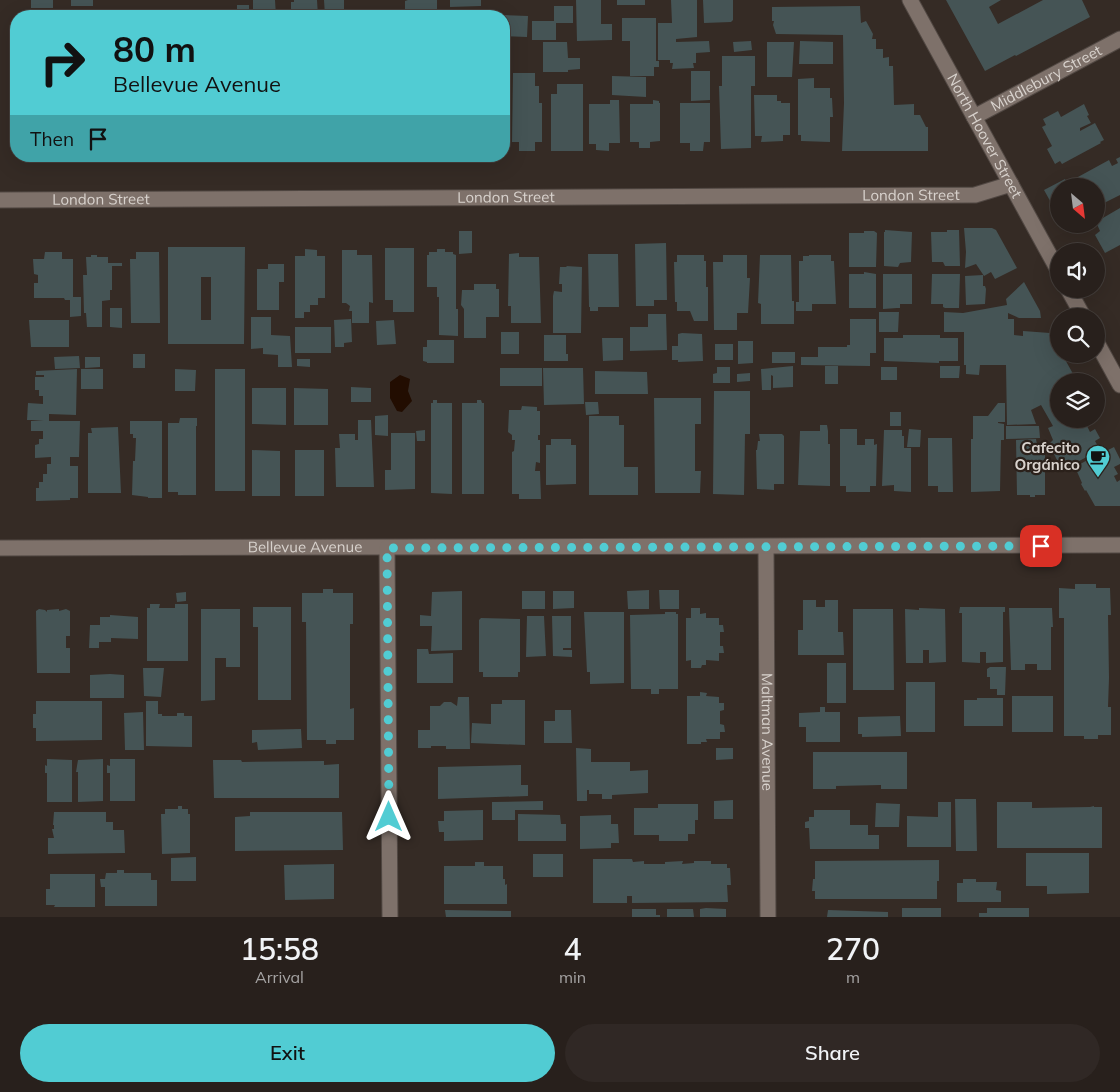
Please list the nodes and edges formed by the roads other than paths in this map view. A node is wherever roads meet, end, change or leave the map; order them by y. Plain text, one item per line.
1 (910, 0) edge
2 (1120, 39) edge
3 (974, 117) junction
4 (1011, 184) junction
5 (0, 200) edge
6 (1050, 256) edge
7 (1105, 358) edge
8 (1120, 385) edge
9 (1120, 546) edge
10 (766, 547) junction
11 (0, 548) edge
12 (387, 548) junction
13 (390, 917) edge
14 (768, 917) edge

1 - 3 street, North Hoover Street
2 - 3 street, Middlebury Street
3 - 4 street, North Hoover Street
4 - 5 street, London Street
4 - 6 street, North Hoover Street
7 - 8 street
9 - 10 street, Bellevue Avenue
10 - 12 street, Bellevue Avenue
10 - 14 street, Maltman Avenue
11 - 12 street, Bellevue Avenue
12 - 13 street

